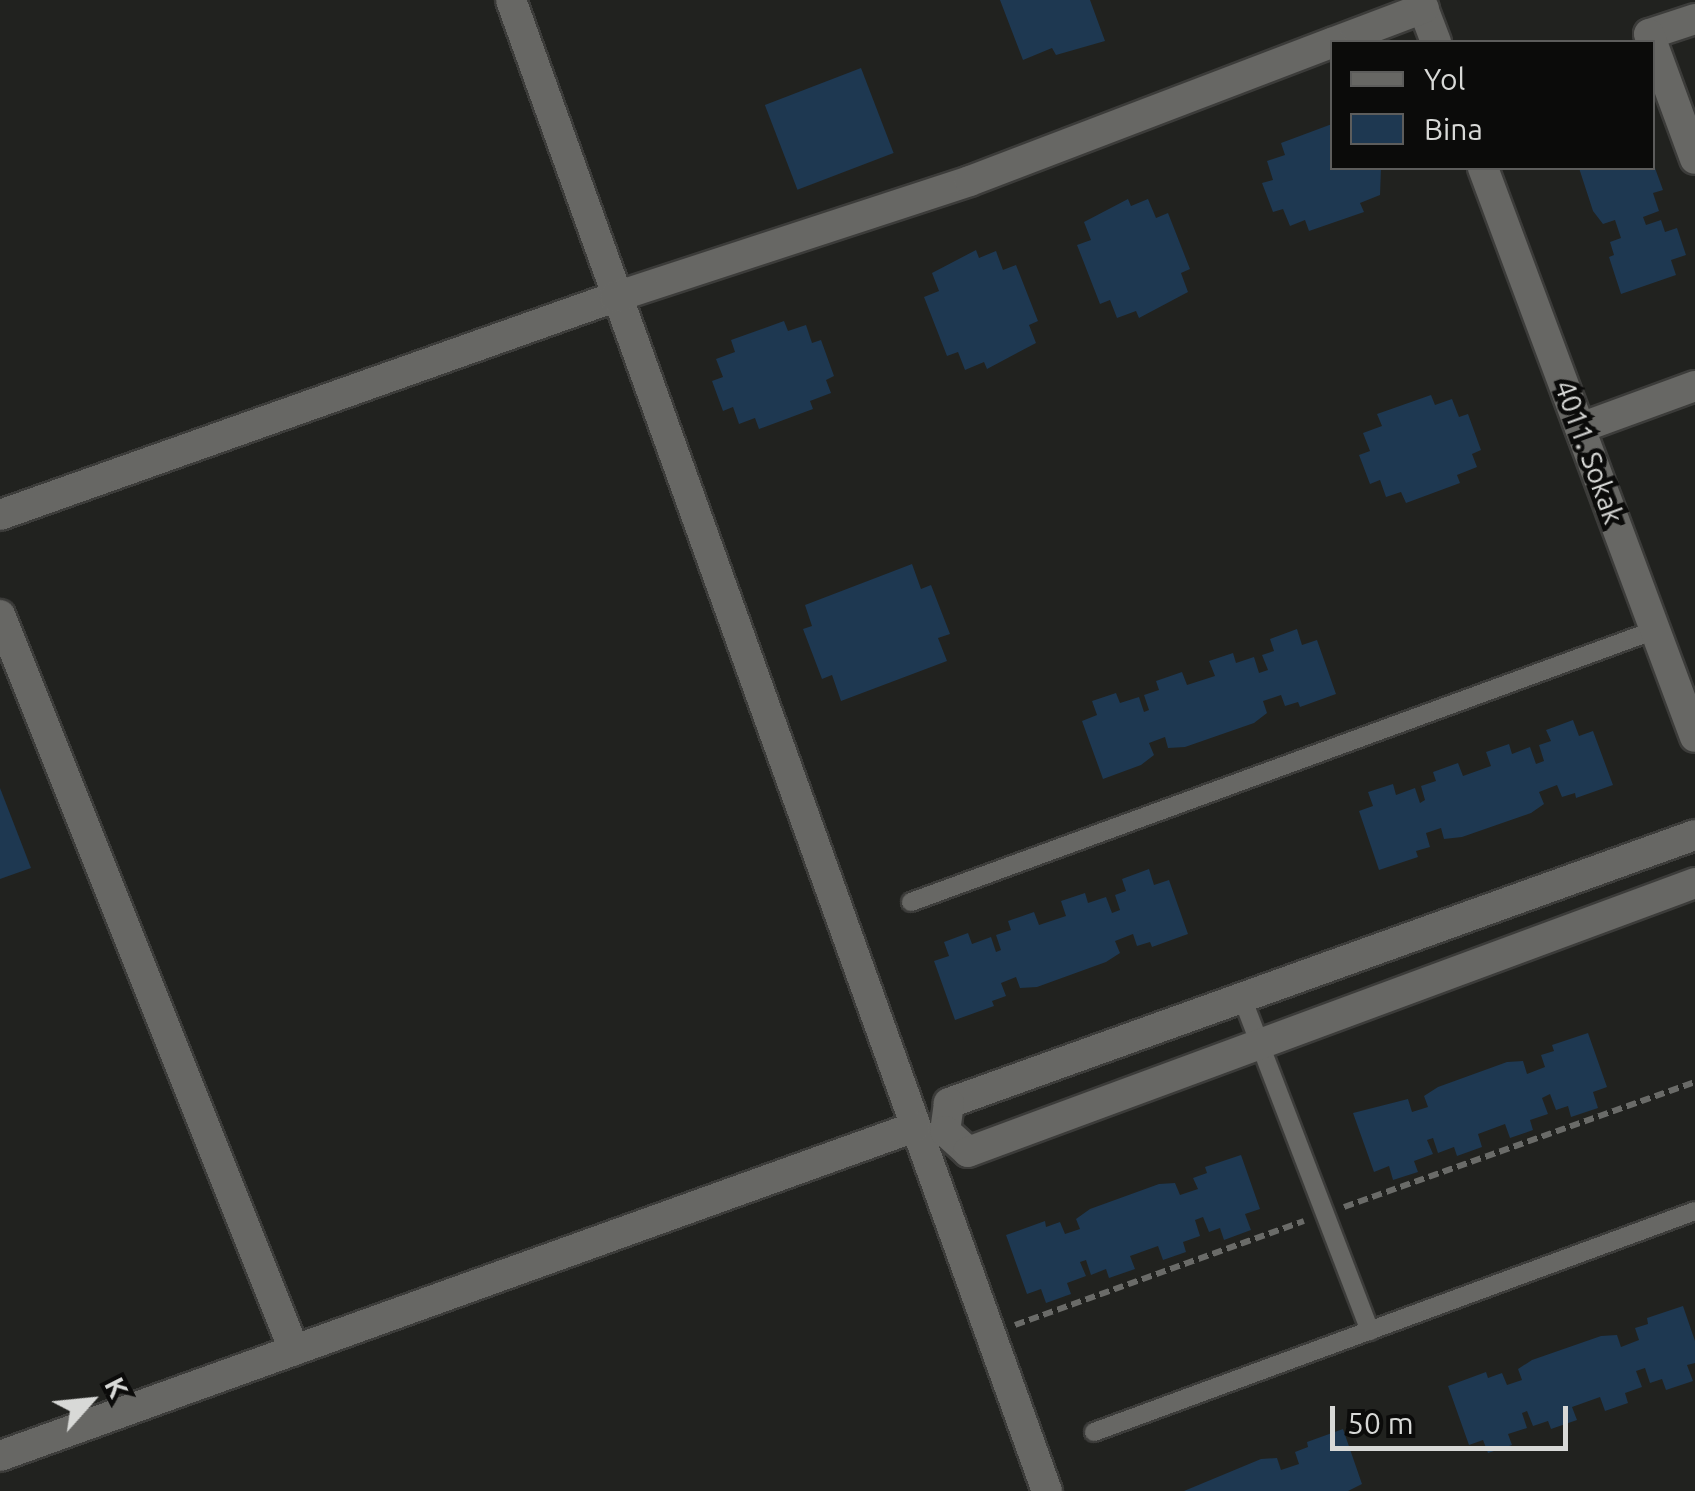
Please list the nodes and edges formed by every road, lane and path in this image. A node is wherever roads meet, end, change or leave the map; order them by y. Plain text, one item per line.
1 (510, 0) edge
2 (1422, 4) edge
3 (1695, 19) edge
4 (1340, 40) edge
5 (1435, 40) edge
6 (1651, 40) edge
7 (1330, 44) edge
8 (1655, 50) edge
9 (1695, 159) edge
10 (1483, 170) edge
11 (616, 298) junction
12 (1695, 386) edge
13 (1580, 428) junction
14 (0, 515) edge
15 (0, 615) edge
16 (1656, 630) junction
17 (1695, 737) edge
18 (1695, 835) edge
19 (1695, 883) edge
20 (911, 902) dead end
21 (1241, 995) junction
22 (1266, 1046) junction
23 (916, 1126) junction
24 (1695, 1211) edge
25 (1370, 1330) junction
26 (294, 1350) junction
27 (1094, 1432) dead end
28 (0, 1456) edge
29 (1047, 1491) edge

1 - 11 street
2 - 4 street
2 - 5 street
3 - 6 street
7 - 11 street
8 - 9 street
10 - 13 street, 4011. Sokak
11 - 14 street
11 - 23 street
12 - 13 street
13 - 16 street, 4011. Sokak
15 - 26 street
16 - 17 street, 4011. Sokak
16 - 20 lane
18 - 21 street
19 - 22 street
21 - 22 lane
21 - 22 street
22 - 25 lane
23 - 26 street
23 - 29 street
24 - 25 lane
25 - 27 lane
26 - 28 street

